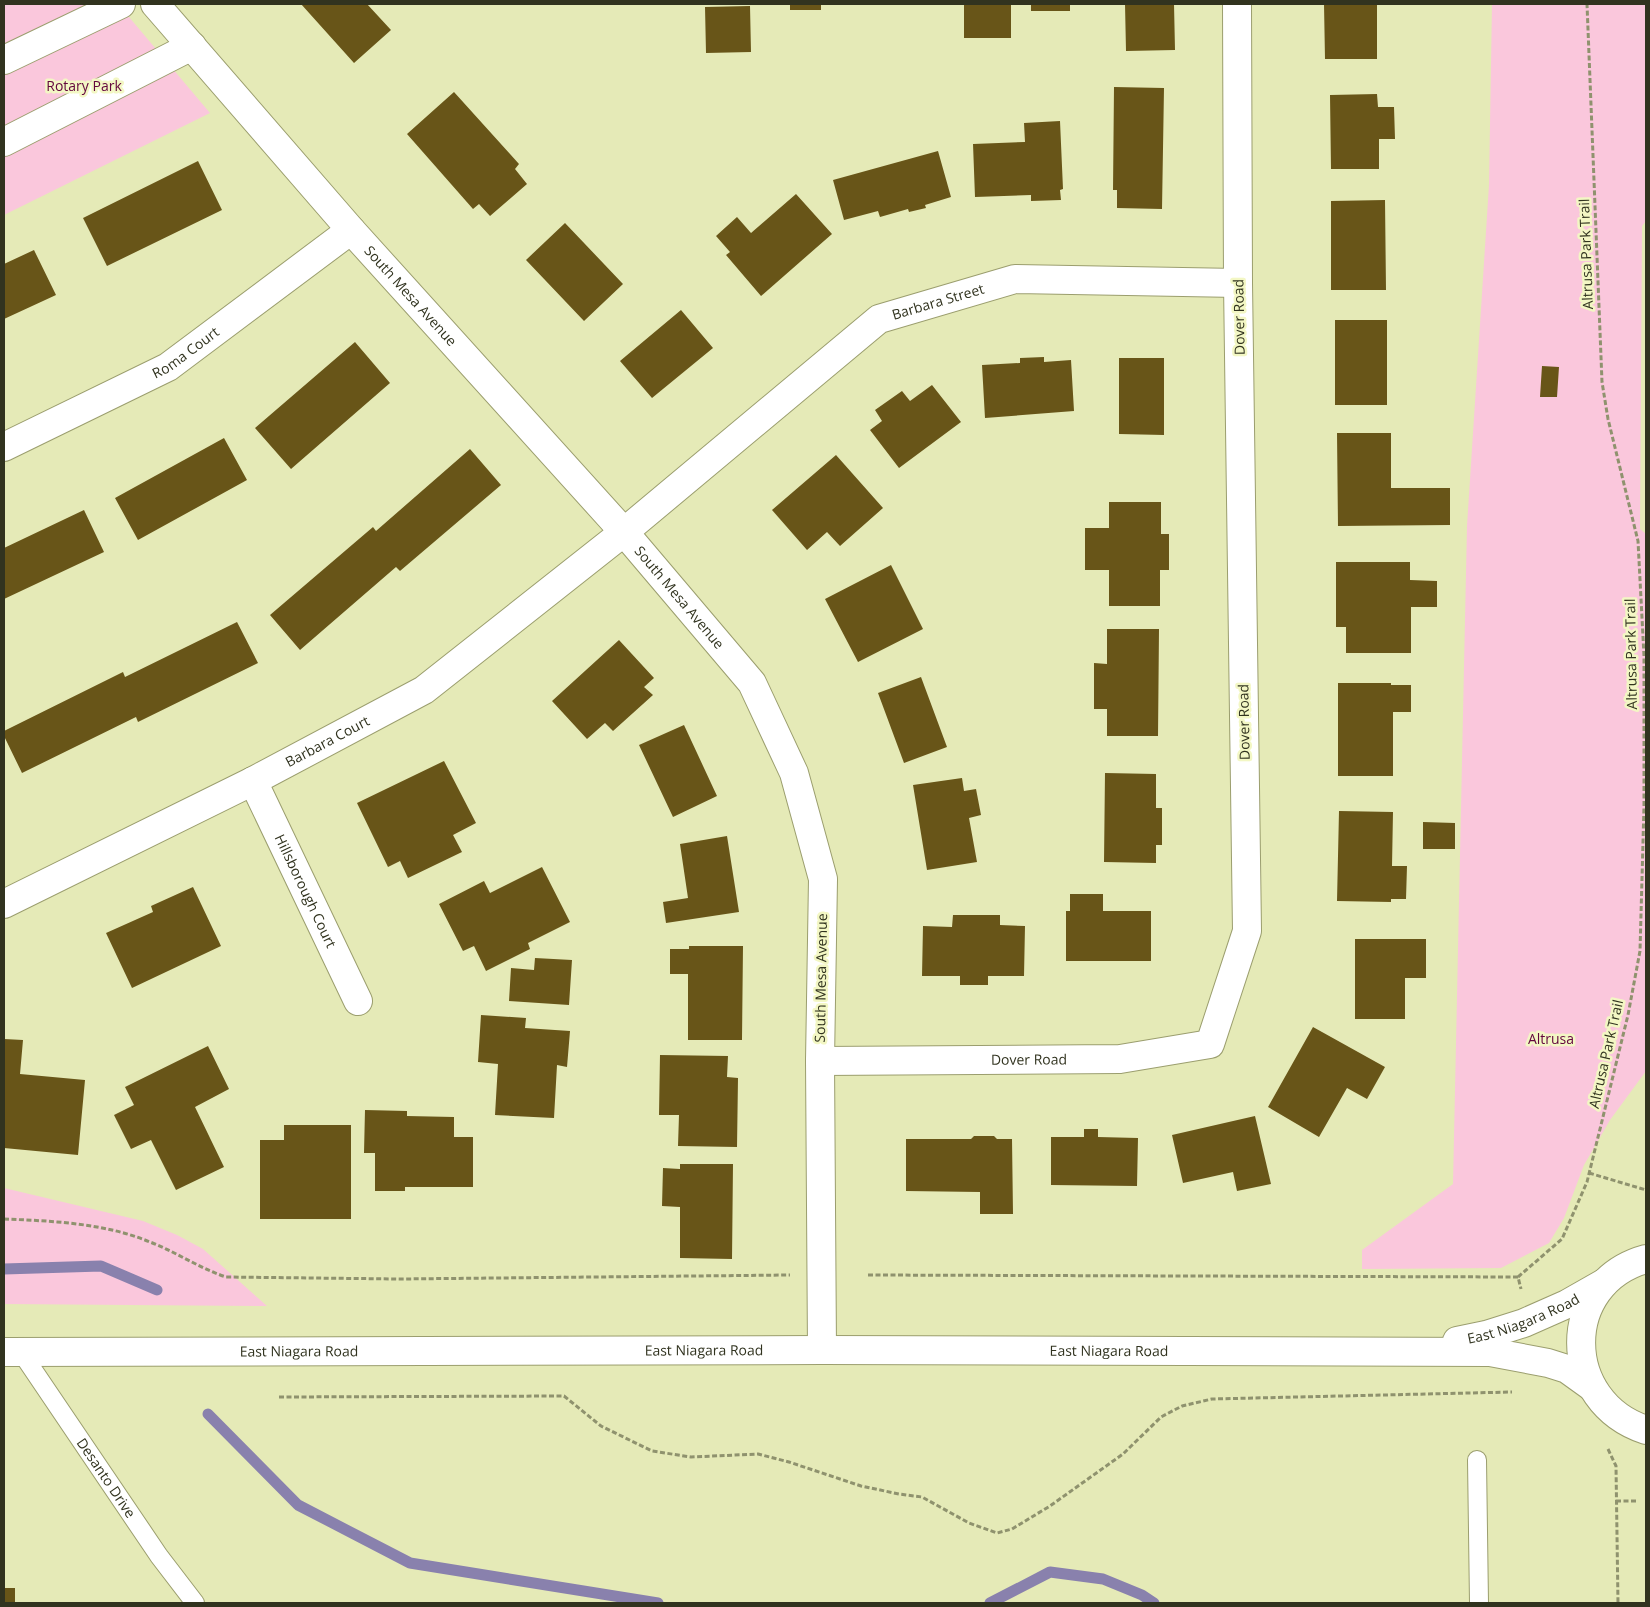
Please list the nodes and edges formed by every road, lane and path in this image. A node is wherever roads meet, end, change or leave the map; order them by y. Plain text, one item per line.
1 (121, 4) edge
2 (155, 4) edge
3 (1237, 4) edge
4 (1587, 4) edge
5 (192, 46) junction
6 (4, 60) edge
7 (4, 142) edge
8 (352, 230) junction
9 (1238, 283) junction
10 (4, 447) edge
11 (624, 532) junction
12 (253, 781) junction
13 (4, 904) edge
14 (358, 1001) dead end
15 (820, 1061) junction
16 (1589, 1172) junction
17 (1646, 1190) edge
18 (4, 1219) edge
19 (1646, 1250) edge
20 (1646, 1259) edge
21 (868, 1275) dead end
22 (794, 1276) dead end
23 (1615, 1276) junction
24 (1518, 1277) junction
25 (1521, 1292) dead end
26 (822, 1350) junction
27 (12, 1352) edge
28 (1404, 1352) junction
29 (1592, 1387) junction
30 (1520, 1392) dead end
31 (278, 1397) dead end
32 (1637, 1426) edge
33 (1606, 1445) dead end
34 (1646, 1451) edge
35 (1477, 1460) dead end
36 (1616, 1501) junction
37 (1636, 1501) dead end
38 (195, 1603) edge
39 (1479, 1603) edge
40 (1618, 1603) edge

1 - 6 street
2 - 5 street, South Mesa Avenue
3 - 9 street, Dover Road
4 - 16 path, Altrusa Park Trail
5 - 7 street
5 - 8 street, South Mesa Avenue
8 - 10 street, Roma Court
8 - 11 street, South Mesa Avenue
9 - 11 street, Barbara Street
9 - 15 street, Dover Road
11 - 12 street, Barbara Court
11 - 15 street, South Mesa Avenue
12 - 13 street, Barbara Court
12 - 14 street, Hillsborough Court
15 - 26 street, South Mesa Avenue
16 - 17 path
16 - 24 path, Altrusa Park Trail
18 - 22 path
19 - 23 street
20 - 23 street
21 - 24 path
23 - 28 street, East Niagara Road
23 - 29 street
24 - 25 path
26 - 27 street, East Niagara Road
26 - 28 street, East Niagara Road
27 - 38 lane, Desanto Drive
28 - 29 street, East Niagara Road
29 - 32 street
30 - 31 path
32 - 34 street
33 - 36 path
35 - 39 lane
36 - 37 path
36 - 40 path

